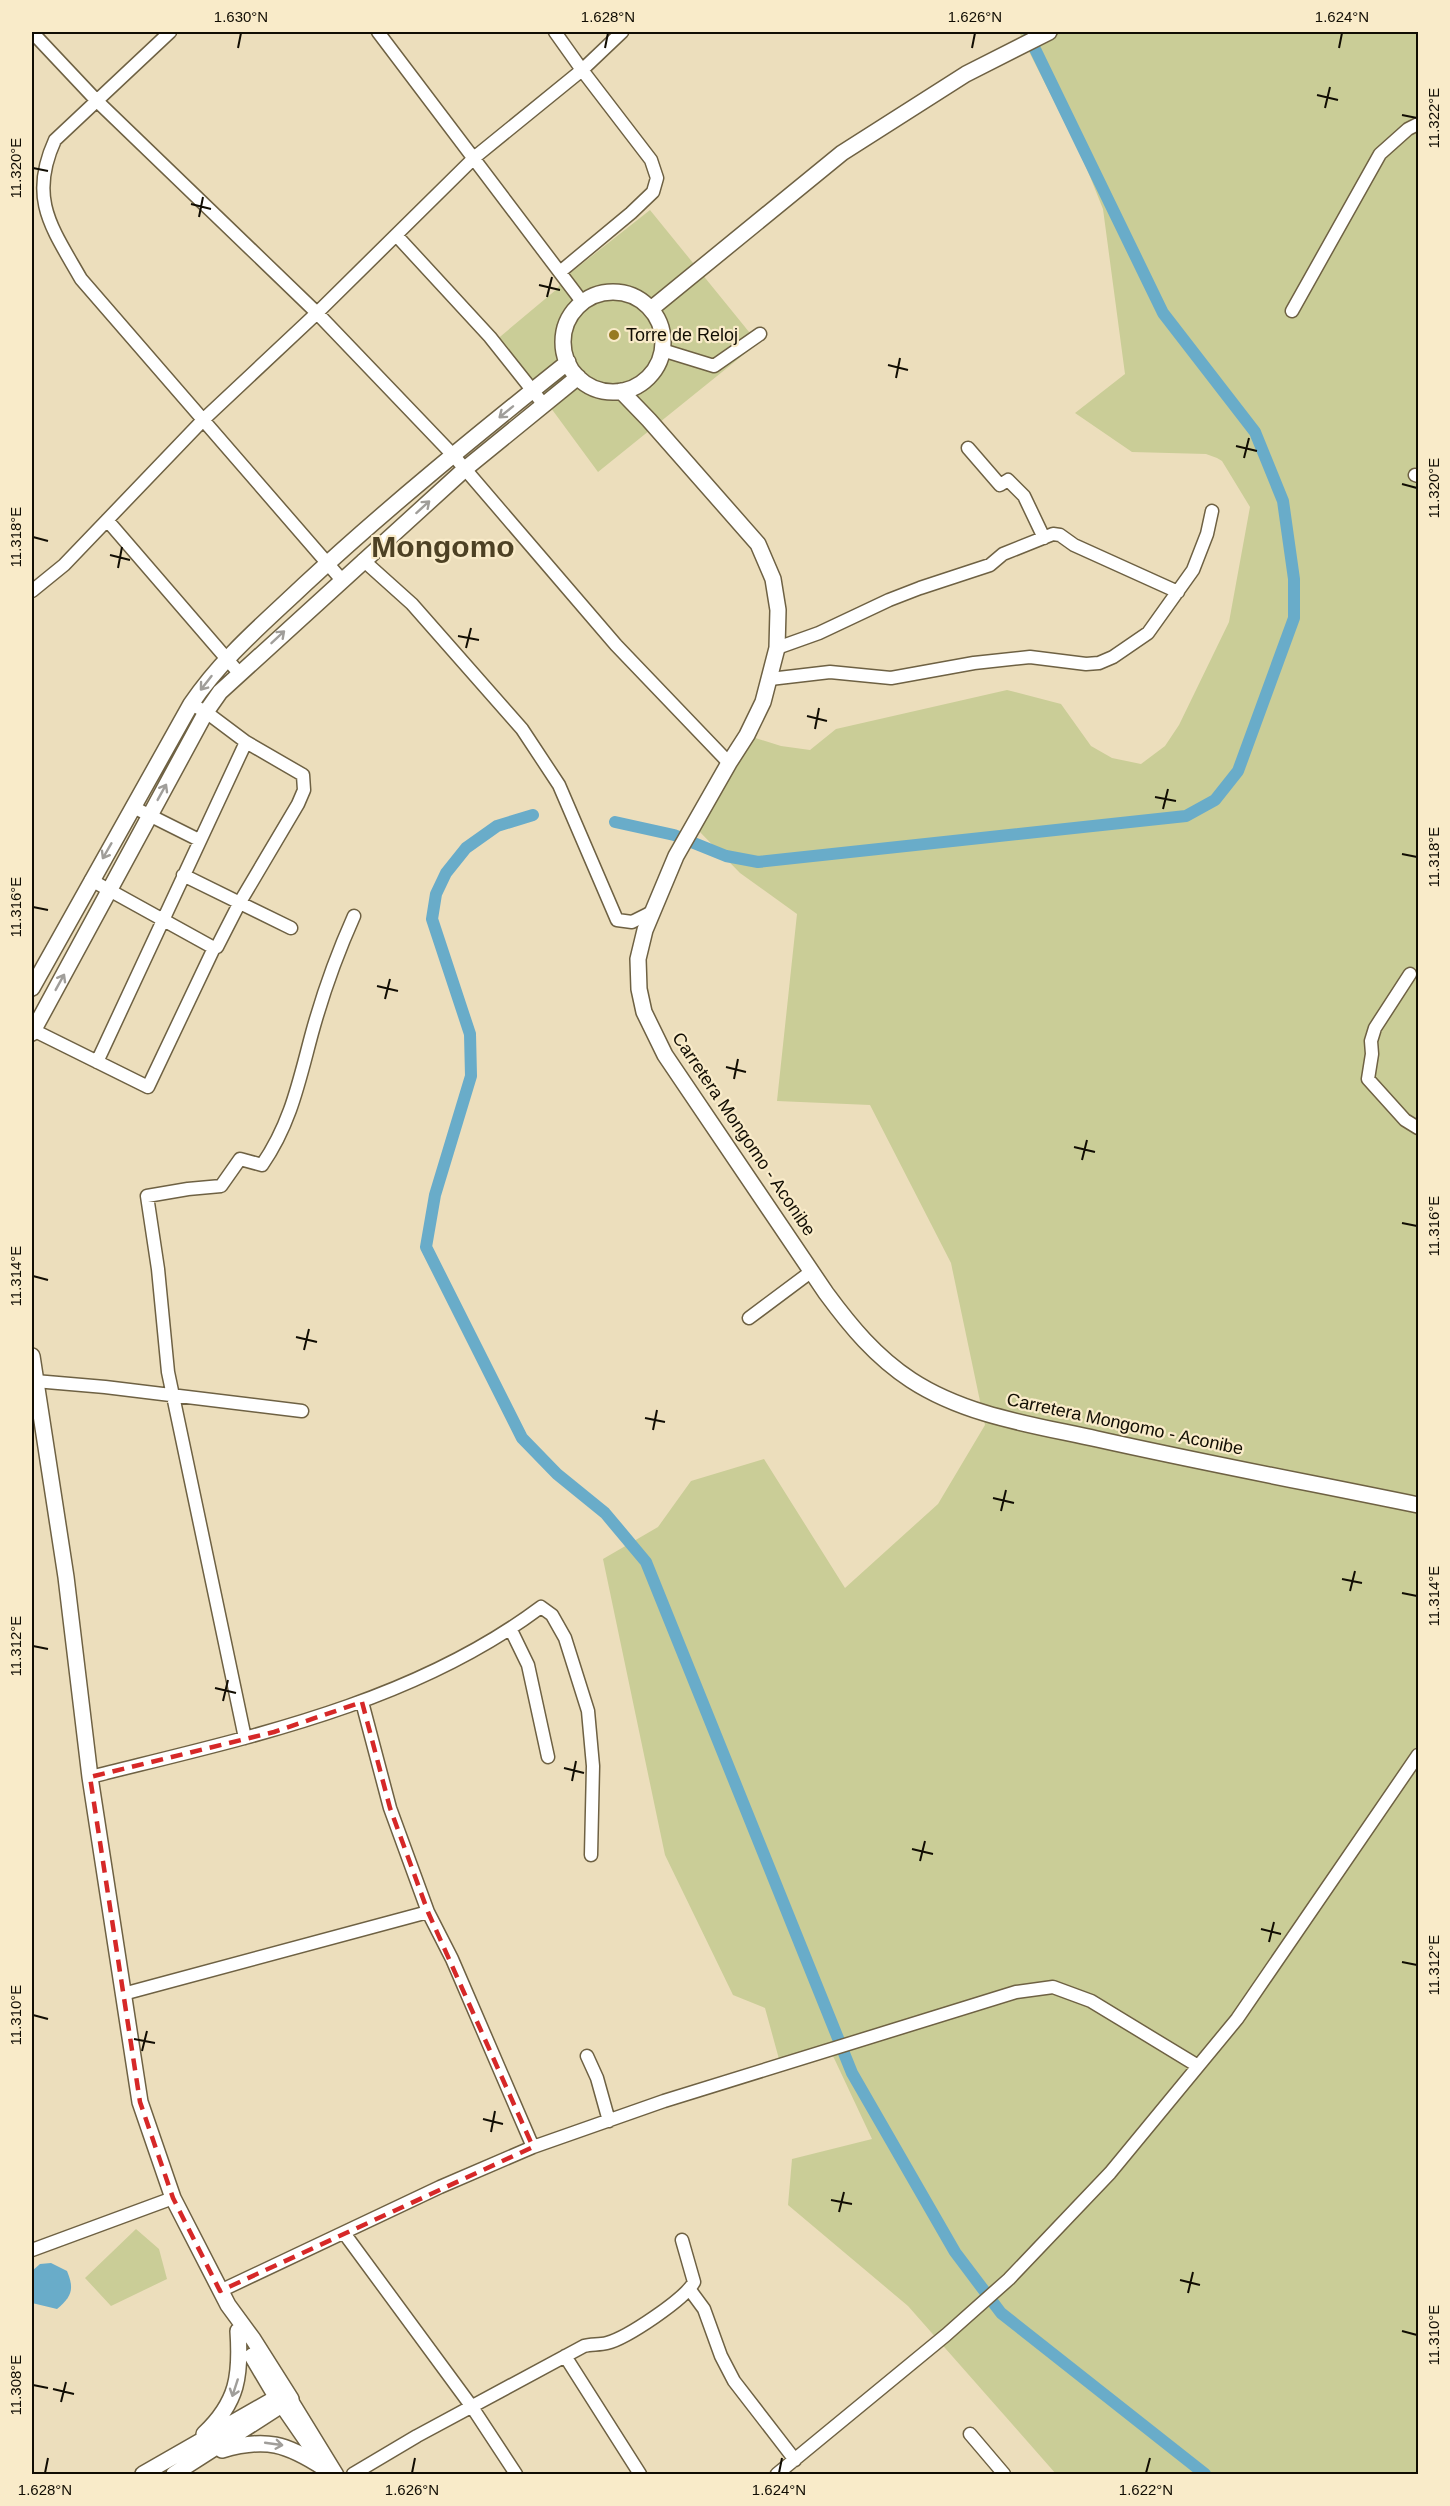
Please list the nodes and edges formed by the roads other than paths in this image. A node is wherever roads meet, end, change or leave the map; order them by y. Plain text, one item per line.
1 (32, 32) edge
2 (170, 32) edge
3 (378, 32) edge
4 (555, 32) edge
5 (622, 32) edge
6 (1043, 35) edge
7 (582, 70) junction
8 (96, 100) junction
9 (1419, 124) edge
10 (475, 158) junction
11 (396, 235) junction
12 (560, 272) junction
13 (583, 303) junction
14 (651, 309) junction
15 (1292, 312) dead end
16 (317, 313) junction
17 (760, 334) dead end
18 (662, 350) junction
19 (568, 362) junction
20 (578, 377) junction
21 (638, 385) junction
22 (532, 391) junction
23 (621, 391) junction
24 (544, 405) junction
25 (204, 419) junction
26 (649, 420) junction
27 (968, 448) dead end
28 (453, 455) junction
29 (465, 469) junction
30 (1212, 511) dead end
31 (107, 520) junction
32 (1044, 538) junction
33 (363, 560) junction
34 (327, 564) junction
35 (341, 579) junction
36 (32, 591) edge
37 (1178, 592) junction
38 (777, 648) junction
39 (227, 658) junction
40 (239, 673) junction
41 (770, 679) junction
42 (191, 704) junction
43 (206, 712) junction
44 (246, 742) junction
45 (729, 763) junction
46 (133, 807) junction
47 (150, 815) junction
48 (199, 840) junction
49 (183, 874) junction
50 (91, 880) junction
51 (110, 891) junction
52 (240, 902) junction
53 (652, 912) junction
54 (354, 916) dead end
55 (162, 920) junction
56 (291, 928) dead end
57 (214, 948) junction
58 (1410, 974) dead end
59 (32, 988) edge
60 (32, 1031) edge
61 (97, 1062) junction
62 (1419, 1128) edge
63 (812, 1271) junction
64 (749, 1318) dead end
65 (32, 1356) edge
66 (35, 1381) junction
67 (173, 1395) junction
68 (302, 1411) dead end
69 (1419, 1505) edge
70 (511, 1630) junction
71 (362, 1702) junction
72 (245, 1738) junction
73 (1419, 1755) edge
74 (548, 1757) dead end
75 (90, 1777) junction
76 (591, 1855) dead end
77 (428, 1912) junction
78 (123, 1994) junction
79 (587, 2056) dead end
80 (1198, 2066) junction
81 (609, 2121) junction
82 (533, 2147) junction
83 (173, 2198) junction
84 (344, 2233) junction
85 (682, 2240) dead end
86 (32, 2250) edge
87 (690, 2290) junction
88 (224, 2298) junction
89 (238, 2331) junction
90 (565, 2356) junction
91 (284, 2399) junction
92 (472, 2407) junction
93 (970, 2434) dead end
94 (193, 2455) junction
95 (795, 2460) junction
96 (330, 2472) edge
97 (143, 2475) edge
98 (174, 2475) edge
99 (353, 2475) edge
100 (516, 2475) edge
101 (640, 2475) edge
102 (777, 2475) edge
103 (1004, 2475) edge

1 - 8 street
2 - 8 street
3 - 10 street
4 - 7 street
5 - 7 street
6 - 14 main road
7 - 10 street
7 - 12 street
8 - 16 street
8 - 25 street
9 - 15 street
10 - 11 street
10 - 12 street
11 - 16 street
11 - 22 street
12 - 13 street
13 - 14 main road
13 - 19 main road
14 - 18 main road
16 - 25 street
16 - 28 street
17 - 18 street
18 - 21 main road
19 - 20 main road
19 - 22 main road
20 - 23 main road
20 - 24 main road
21 - 23 main road
21 - 26 main road, Carretera Mongomo - Aconibe
22 - 24 street
22 -> 28 main road
23 - 26 main road, Carretera Mongomo - Aconibe
24 - 29 main road
25 - 31 street
25 - 34 street
26 - 38 main road, Carretera Mongomo - Aconibe
27 - 32 street
28 - 29 street
28 - 34 main road
33 -> 29 main road
29 - 45 street
30 - 37 street
31 - 36 street
31 - 39 street
32 - 37 street
32 - 38 street
33 - 35 main road
33 - 53 street
34 - 35 street
34 - 39 main road
40 -> 35 main road
37 - 41 street
38 - 41 main road, Carretera Mongomo - Aconibe
39 - 40 street
39 -> 42 main road
40 - 43 main road
41 - 45 main road, Carretera Mongomo - Aconibe
42 - 43 street
42 - 46 main road
43 - 44 street
47 -> 43 main road
44 - 48 street
44 - 52 street
45 - 53 main road, Carretera Mongomo - Aconibe
46 - 47 street
46 -> 50 main road
47 - 48 street
47 - 51 main road
48 - 49 street
49 - 52 street
49 - 55 street
50 - 51 street
50 - 59 main road
51 - 55 street
60 -> 51 main road
52 - 56 street
52 - 57 street
53 - 63 main road, Carretera Mongomo - Aconibe
54 - 67 street
55 - 57 street
55 - 61 street
57 - 61 street
58 - 62 street
60 - 61 street
63 - 64 street
63 - 69 main road, Carretera Mongomo - Aconibe
65 - 66 main road
66 - 67 street
66 - 75 main road
67 - 68 street
67 - 72 street
70 - 71 street
70 - 74 street
70 - 76 street
71 - 72 street
71 - 77 street
72 - 75 street
73 - 80 street
75 - 78 main road
77 - 78 street
77 - 82 street
78 - 83 main road
79 - 81 street
80 - 81 street
80 - 95 street
81 - 82 street
82 - 84 street
83 - 86 street
83 - 88 main road
84 - 88 street
84 - 92 street
85 - 87 street
87 - 90 street
87 - 95 street
88 - 89 main road
88 - 91 main road
89 - 91 main road
89 -> 94 main road
90 - 92 street
90 - 101 street
91 - 94 main road
91 - 96 street
92 - 99 street
92 - 100 street
93 - 103 street
94 -> 96 main road
94 - 97 main road
94 - 98 main road
95 - 102 street

